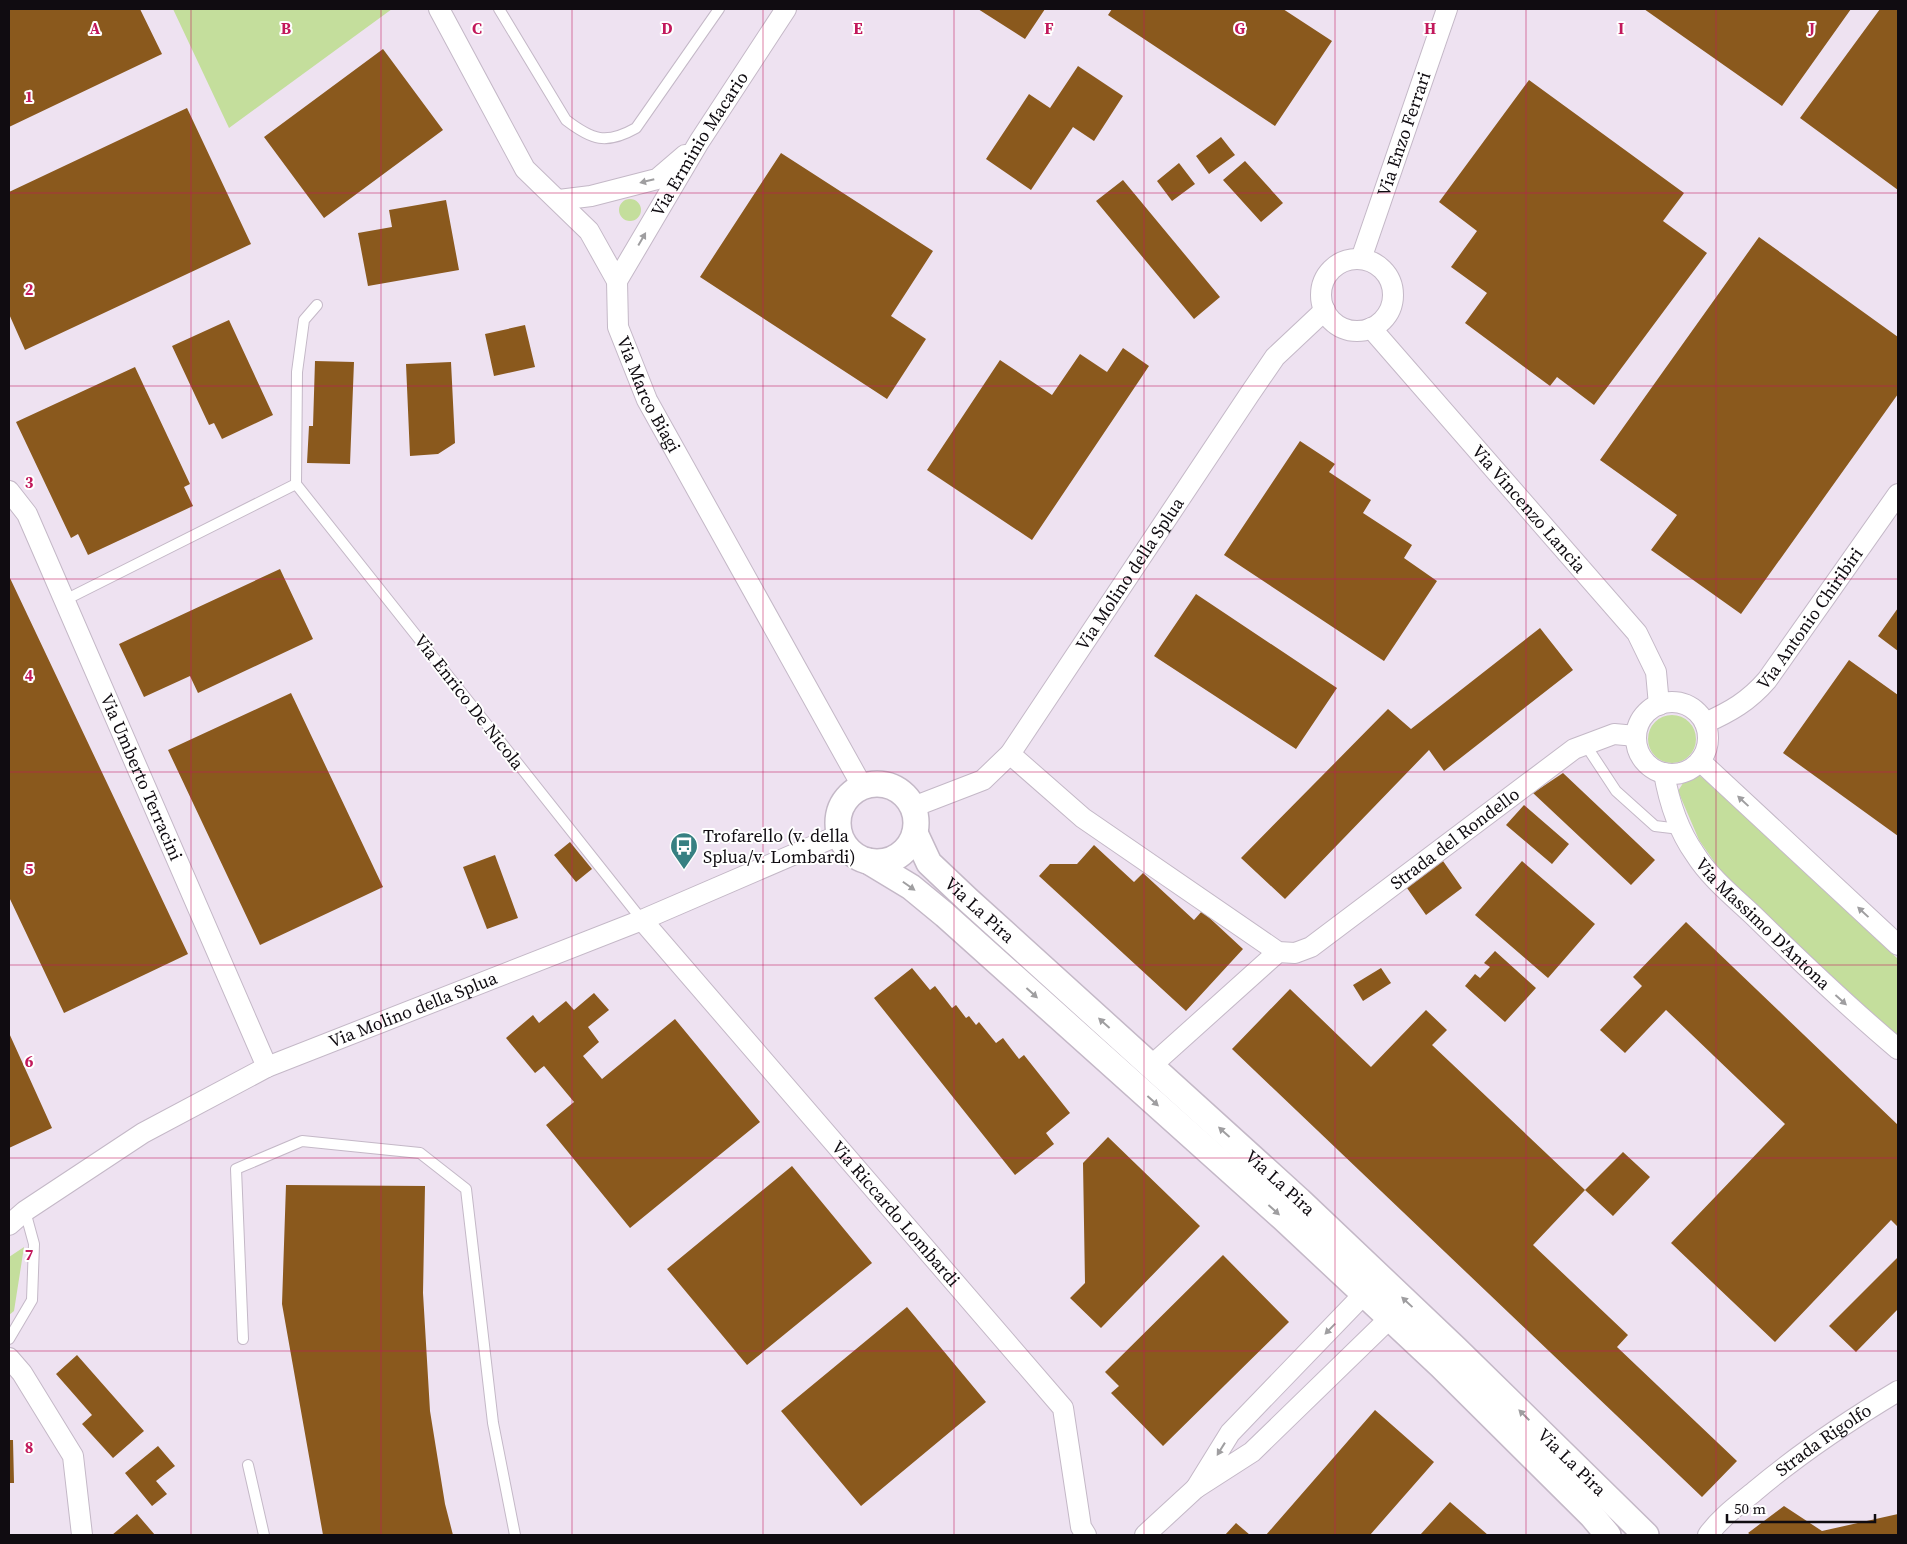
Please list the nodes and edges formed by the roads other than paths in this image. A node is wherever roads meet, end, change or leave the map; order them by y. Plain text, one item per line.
1 (439, 9) edge
2 (499, 9) edge
3 (720, 9) edge
4 (786, 9) edge
5 (1447, 9) edge
6 (699, 142) junction
7 (559, 200) junction
8 (1361, 259) junction
9 (618, 281) junction
10 (317, 305) dead end
11 (1325, 310) junction
12 (1371, 328) junction
13 (296, 484) junction
14 (9, 491) edge
15 (1898, 494) edge
16 (65, 600) junction
17 (1659, 704) junction
18 (1705, 724) junction
19 (1636, 736) junction
20 (1585, 744) junction
21 (1010, 754) junction
22 (1700, 761) junction
23 (1664, 773) junction
24 (862, 786) junction
25 (913, 807) junction
26 (1680, 829) junction
27 (915, 832) junction
28 (840, 835) junction
29 (868, 861) junction
30 (642, 920) junction
31 (1898, 945) edge
32 (1278, 952) junction
33 (1898, 1048) edge
34 (1152, 1066) junction
35 (267, 1067) junction
36 (25, 1211) junction
37 (9, 1225) edge
38 (1364, 1294) junction
39 (1390, 1318) junction
40 (9, 1339) edge
41 (243, 1339) dead end
42 (9, 1358) edge
43 (1278, 1384) junction
44 (1898, 1391) edge
45 (1301, 1405) junction
46 (248, 1465) dead end
47 (1196, 1488) junction
48 (82, 1535) edge
49 (264, 1535) edge
50 (515, 1535) edge
51 (1086, 1535) edge
52 (1145, 1535) edge
53 (1608, 1535) edge
54 (1646, 1535) edge
55 (1708, 1535) edge

1 - 7 street
2 - 3 lane
4 - 6 street, Via Erminio Macario
5 - 8 street, Via Enzo Ferrari
6 -> 7 street
9 -> 6 street, Via Erminio Macario
7 - 9 street
8 - 11 street
8 - 12 street
9 - 24 street, Via Marco Biagi
10 - 13 lane
11 - 12 street
11 - 21 street, Via Molino della Splua
12 - 17 street, Via Vincenzo Lancia
13 - 16 lane
13 - 30 lane, Via Enrico De Nicola
14 - 16 street, Via Umberto Terracini
15 - 18 street, Via Antonio Chiribiri
16 - 35 street, Via Umberto Terracini
17 - 18 street
17 - 19 street
18 - 22 street
19 - 20 street, Strada del Rondello
19 - 23 street
20 - 26 lane
20 - 32 street, Strada del Rondello
21 - 25 street, Via Molino della Splua
21 - 32 street
22 - 23 street
31 -> 22 street
23 - 26 street, Via Massimo D'Antona
24 - 25 street
24 - 28 street
25 - 27 street
26 -> 33 street, Via Massimo D'Antona
27 - 29 street
34 -> 27 street, Via La Pira
28 - 29 street
28 - 30 street, Via Molino della Splua
29 -> 38 street, Via La Pira
30 - 35 street, Via Molino della Splua
30 - 51 street, Via Riccardo Lombardi
32 - 34 street
54 -> 34 street, Via La Pira
35 - 36 street, Via Molino della Splua
36 - 37 street, Via Molino della Splua
36 - 40 lane
38 - 39 street, Via La Pira
38 -> 43 street
39 - 45 street
39 - 53 street, Via La Pira
41 - 50 lane
42 - 48 street
43 - 45 street
43 -> 47 street
44 - 55 street, Strada Rigolfo
45 - 47 street
46 - 49 lane
47 - 52 street

